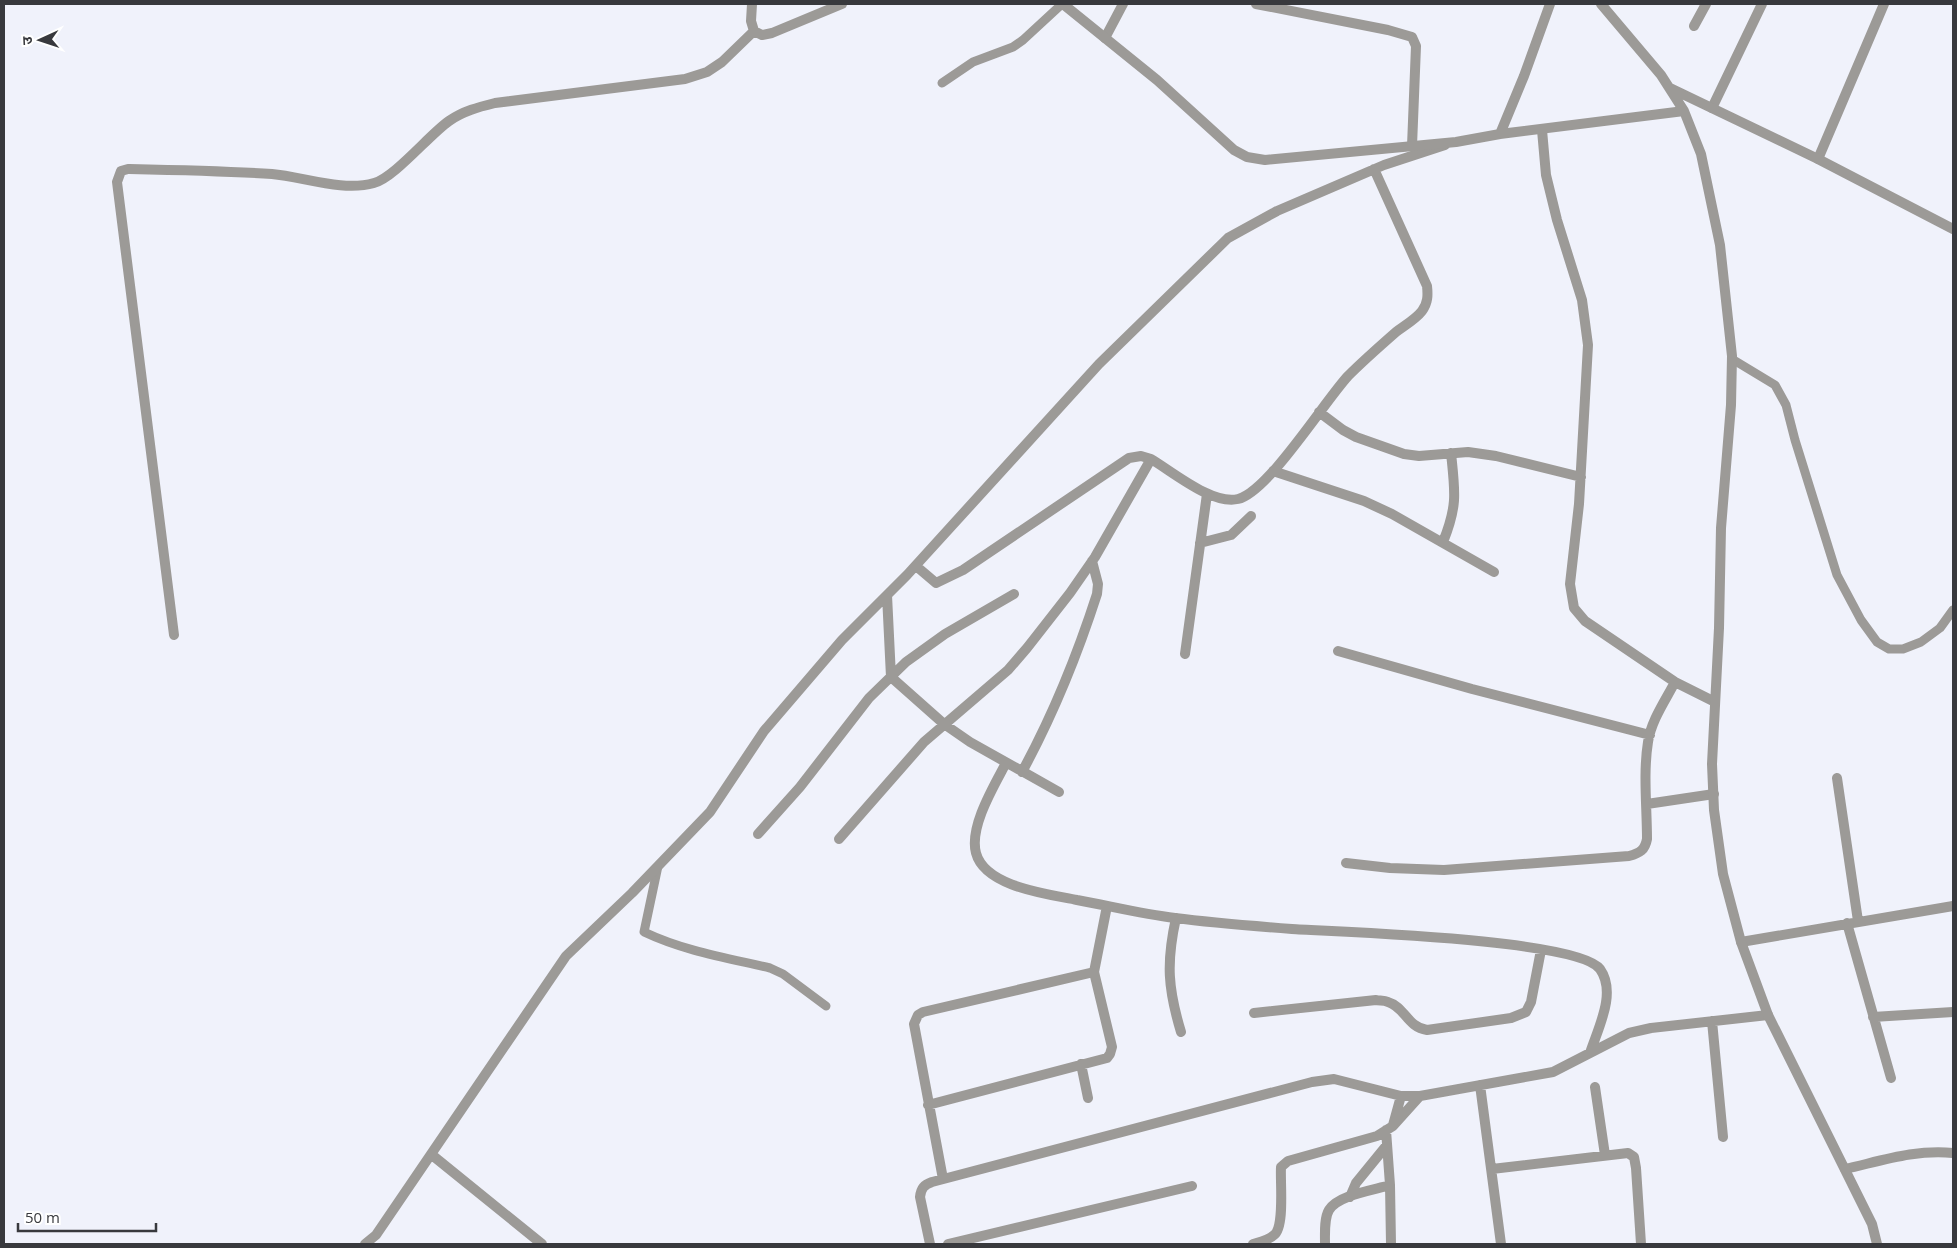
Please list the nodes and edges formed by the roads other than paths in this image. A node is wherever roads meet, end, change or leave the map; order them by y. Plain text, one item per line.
1 (752, 4) edge
2 (842, 4) edge
3 (1063, 4) edge
4 (1123, 4) edge
5 (1256, 4) edge
6 (1550, 4) edge
7 (1601, 4) edge
8 (1706, 4) edge
9 (1762, 4) edge
10 (1884, 4) edge
11 (1694, 26) dead end
12 (754, 31) junction
13 (1105, 38) junction
14 (942, 83) dead end
15 (1669, 88) junction
16 (1712, 108) junction
17 (1684, 111) junction
18 (1542, 130) junction
19 (1500, 134) junction
20 (1456, 142) junction
21 (1412, 146) junction
22 (1818, 159) junction
23 (1374, 169) junction
24 (1953, 229) edge
25 (1732, 360) junction
26 (1320, 412) junction
27 (1451, 453) junction
28 (1151, 459) junction
29 (1273, 472) junction
30 (1581, 477) junction
31 (1207, 494) junction
32 (1251, 516) dead end
33 (1443, 542) junction
34 (1200, 543) junction
35 (1092, 561) junction
36 (916, 566) junction
37 (1494, 572) dead end
38 (1014, 594) dead end
39 (887, 595) junction
40 (1953, 610) edge
41 (174, 635) dead end
42 (1338, 651) dead end
43 (1185, 654) dead end
44 (891, 677) junction
45 (1675, 682) junction
46 (1715, 702) junction
47 (944, 724) junction
48 (1650, 735) junction
49 (1006, 763) junction
50 (1022, 772) junction
51 (1837, 778) dead end
52 (1059, 792) dead end
53 (1714, 794) junction
54 (1647, 804) junction
55 (758, 834) dead end
56 (839, 839) dead end
57 (1346, 863) dead end
58 (658, 866) junction
59 (1107, 906) junction
60 (1953, 906) edge
61 (1176, 918) junction
62 (1858, 921) junction
63 (1846, 923) junction
64 (1741, 942) junction
65 (1541, 950) junction
66 (1094, 972) junction
67 (826, 1006) dead end
68 (1953, 1012) edge
69 (1254, 1013) dead end
70 (1768, 1015) junction
71 (1874, 1017) junction
72 (1712, 1021) junction
73 (1181, 1032) dead end
74 (1590, 1053) junction
75 (1081, 1064) junction
76 (1891, 1078) dead end
77 (1480, 1085) junction
78 (1595, 1087) dead end
79 (1401, 1096) junction
80 (1420, 1096) junction
81 (1088, 1098) dead end
82 (928, 1105) junction
83 (1390, 1128) junction
84 (1723, 1137) dead end
85 (1387, 1145) junction
86 (1953, 1153) edge
87 (432, 1155) junction
88 (1605, 1155) junction
89 (1492, 1169) junction
90 (1845, 1169) junction
91 (943, 1179) junction
92 (1390, 1185) junction
93 (1192, 1186) dead end
94 (1350, 1196) junction
95 (1393, 1243) edge
96 (365, 1244) edge
97 (542, 1244) edge
98 (930, 1244) edge
99 (948, 1244) edge
100 (1253, 1244) edge
101 (1325, 1244) edge
102 (1500, 1244) edge
103 (1641, 1244) edge
104 (1877, 1244) edge

1 - 12 street
2 - 12 street
3 - 13 street
3 - 14 lane
4 - 13 street
5 - 21 street
6 - 19 street
7 - 15 street
8 - 11 street
9 - 16 street
10 - 22 street
12 - 41 street
13 - 21 street
15 - 16 street
15 - 17 street
16 - 22 street
17 - 18 street
17 - 25 street
18 - 19 street
18 - 30 street
19 - 20 street
20 - 21 street
20 - 23 street
22 - 24 street
23 - 26 street
23 - 36 street
25 - 40 lane
25 - 46 street
26 - 27 street
26 - 29 street
27 - 30 street
27 - 33 street
28 - 31 street
28 - 35 street
28 - 36 street
29 - 31 street
29 - 33 street
30 - 45 street
31 - 34 street
32 - 34 street
33 - 37 street
34 - 43 street
35 - 47 street
35 - 50 street
36 - 39 street
38 - 44 street
39 - 44 street
39 - 58 street
42 - 48 street
44 - 47 street
44 - 55 street
45 - 46 street
45 - 48 street
46 - 53 street
47 - 49 street
47 - 56 street
48 - 54 street
49 - 50 street
49 - 59 street
50 - 52 street
51 - 62 street
53 - 54 street
53 - 64 street
54 - 57 street
58 - 67 lane
58 - 87 street
59 - 61 street
59 - 66 street
60 - 62 street
61 - 65 street
61 - 73 street
62 - 63 street
63 - 64 street
63 - 71 street
64 - 70 street
65 - 69 street
65 - 74 street
66 - 75 street
66 - 82 street
68 - 71 street
70 - 72 street
70 - 90 street
71 - 76 street
72 - 74 street
72 - 84 street
74 - 77 street
75 - 81 street
75 - 82 street
77 - 80 street
77 - 89 street
78 - 88 street
79 - 80 street
79 - 83 street
79 - 91 street
80 - 83 street
82 - 91 street
83 - 85 street
83 - 100 street
85 - 92 street
85 - 94 street
86 - 90 street
87 - 96 street
87 - 97 street
88 - 89 street
88 - 103 street
89 - 102 street
90 - 104 street
91 - 98 street
92 - 94 street
92 - 95 street
93 - 99 street
94 - 101 street

